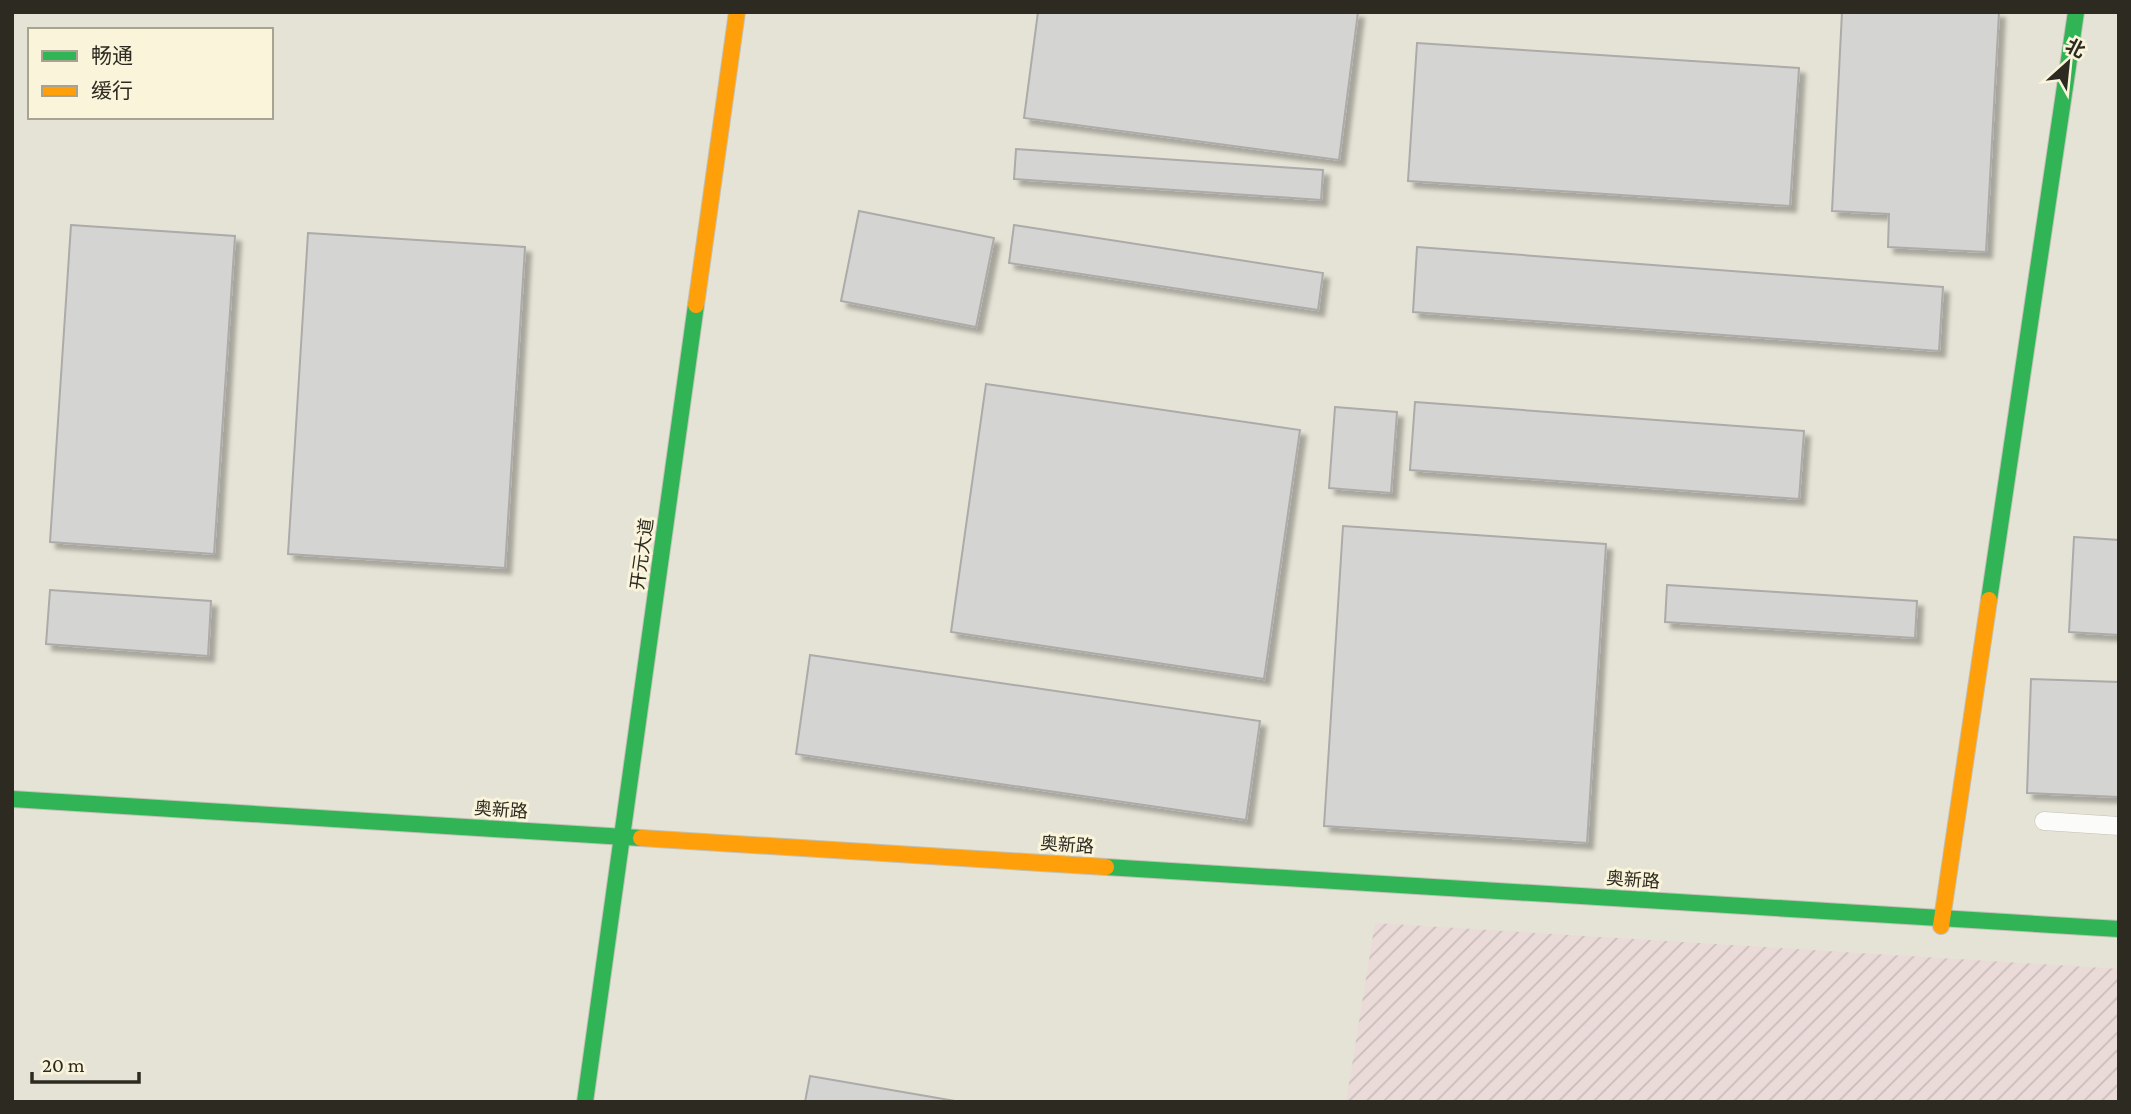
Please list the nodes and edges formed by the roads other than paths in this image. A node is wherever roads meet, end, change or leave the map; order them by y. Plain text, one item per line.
1 (737, 12) edge
2 (2076, 12) edge
3 (12, 799) edge
4 (2044, 821) dead end
5 (2119, 826) edge
6 (1941, 926) dead end
7 (2119, 929) edge
8 (585, 1102) edge

1 - 8 street, 开元大道
2 - 6 street
3 - 7 street, 奥新路
4 - 5 lane

